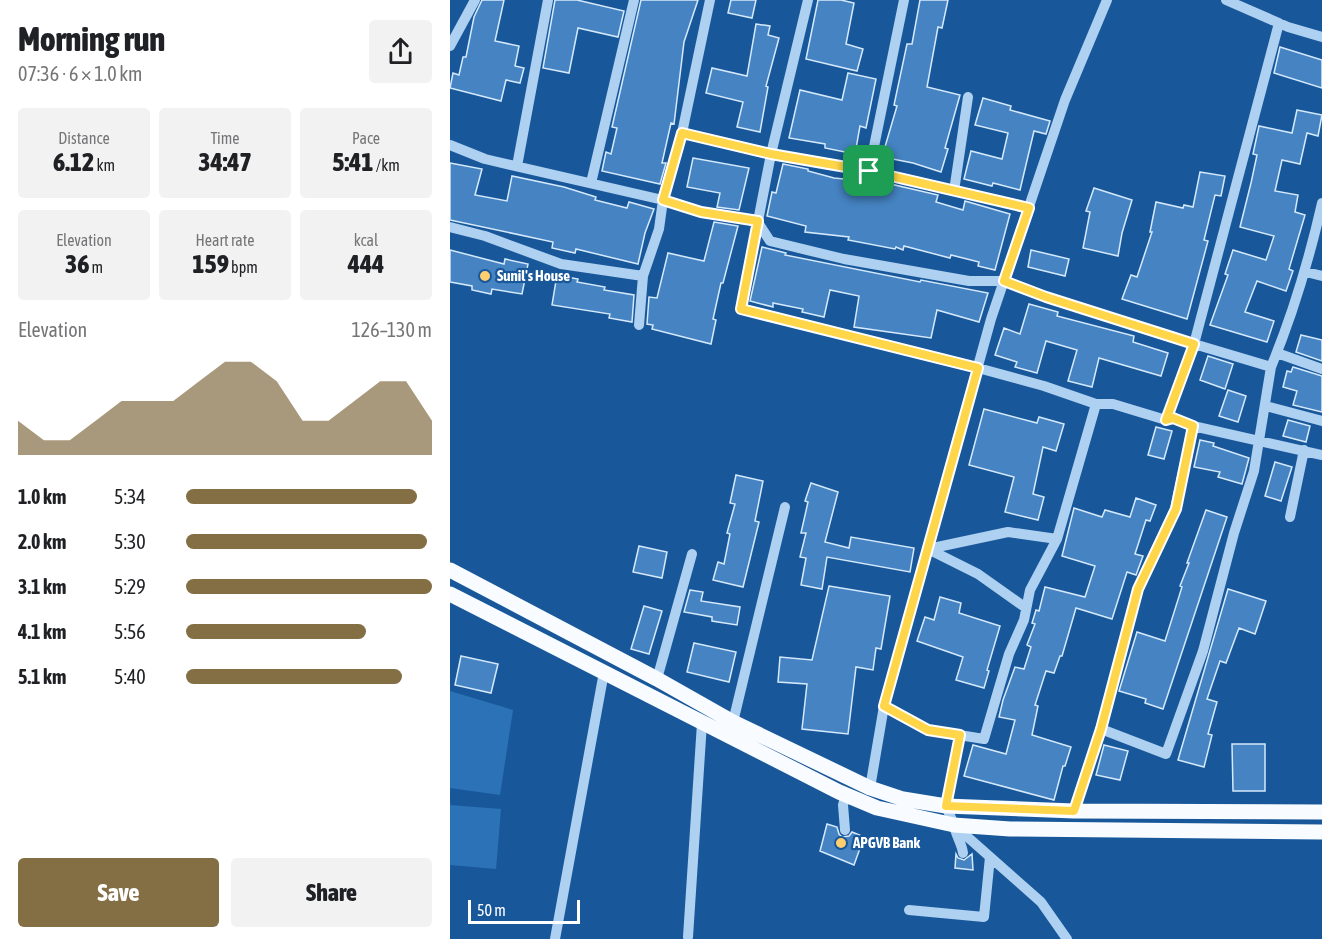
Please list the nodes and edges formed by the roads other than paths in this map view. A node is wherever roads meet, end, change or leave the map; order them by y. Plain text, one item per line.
1 (475, 0) edge
2 (548, 0) edge
3 (634, 0) edge
4 (710, 0) edge
5 (808, 0) edge
6 (904, 0) edge
7 (1107, 0) edge
8 (1226, 0) edge
9 (1279, 23) junction
10 (1322, 37) edge
11 (450, 46) edge
12 (968, 97) dead end
13 (682, 133) junction
14 (450, 146) edge
15 (771, 154) junction
16 (517, 166) junction
17 (869, 171) junction
18 (591, 183) junction
19 (954, 191) junction
20 (663, 200) junction
21 (1322, 203) edge
22 (1029, 208) junction
23 (758, 221) junction
24 (450, 228) edge
25 (1306, 272) junction
26 (643, 276) junction
27 (1322, 276) edge
28 (1004, 281) junction
29 (639, 325) dead end
30 (1194, 344) junction
31 (1277, 353) junction
32 (978, 368) junction
33 (1271, 368) junction
34 (1322, 369) edge
35 (1096, 404) junction
36 (1266, 406) junction
37 (1166, 420) junction
38 (1322, 421) edge
39 (1193, 426) junction
40 (1260, 441) junction
41 (1304, 450) junction
42 (1322, 455) edge
43 (785, 507) dead end
44 (1290, 518) dead end
45 (1057, 539) junction
46 (928, 549) junction
47 (692, 554) dead end
48 (450, 570) edge
49 (450, 594) edge
50 (1026, 608) junction
51 (604, 672) junction
52 (657, 679) junction
53 (884, 706) junction
54 (733, 722) junction
55 (702, 723) junction
56 (1101, 729) junction
57 (960, 735) junction
58 (870, 788) junction
59 (846, 795) junction
60 (946, 806) junction
61 (1074, 811) junction
62 (1322, 812) edge
63 (954, 825) junction
64 (845, 830) dead end
65 (1322, 832) edge
66 (963, 853) dead end
67 (990, 857) junction
68 (909, 910) dead end
69 (688, 937) dead end
70 (555, 939) edge
71 (1067, 939) edge

1 - 11 street
2 - 16 street
3 - 18 street
4 - 13 street
5 - 15 street
6 - 17 street
7 - 22 street
8 - 9 street
9 - 10 street
9 - 30 street
12 - 19 street
13 - 15 street
13 - 20 street
14 - 16 street
15 - 17 street
15 - 23 street
16 - 18 street
17 - 19 street
18 - 20 street
19 - 22 street
20 - 23 street
20 - 26 street
21 - 25 street
22 - 28 street
23 - 28 street
23 - 32 street
24 - 26 street
25 - 27 street
25 - 31 street
26 - 29 street
28 - 30 street
28 - 32 street
30 - 33 street
30 - 37 street
31 - 33 street
31 - 34 street
32 - 35 street
32 - 46 street
33 - 36 street
35 - 37 street
35 - 45 street
36 - 38 street
36 - 40 street
37 - 39 street
39 - 40 street
39 - 56 street
40 - 41 street
40 - 56 street
41 - 42 street
41 - 44 street
43 - 54 street
45 - 46 street
45 - 50 street
46 - 50 street
46 - 53 street
47 - 52 street
48 - 52 main road
49 - 51 main road
50 - 57 street
51 - 55 main road
51 - 70 street
52 - 54 main road
53 - 57 street
53 - 58 street
54 - 58 main road
55 - 59 main road
55 - 69 street
56 - 61 street
57 - 60 street
58 - 60 main road
59 - 63 main road
59 - 64 street
60 - 61 main road
60 - 63 street
61 - 62 main road
63 - 65 main road
63 - 66 street
63 - 67 street
67 - 68 street
67 - 71 street

